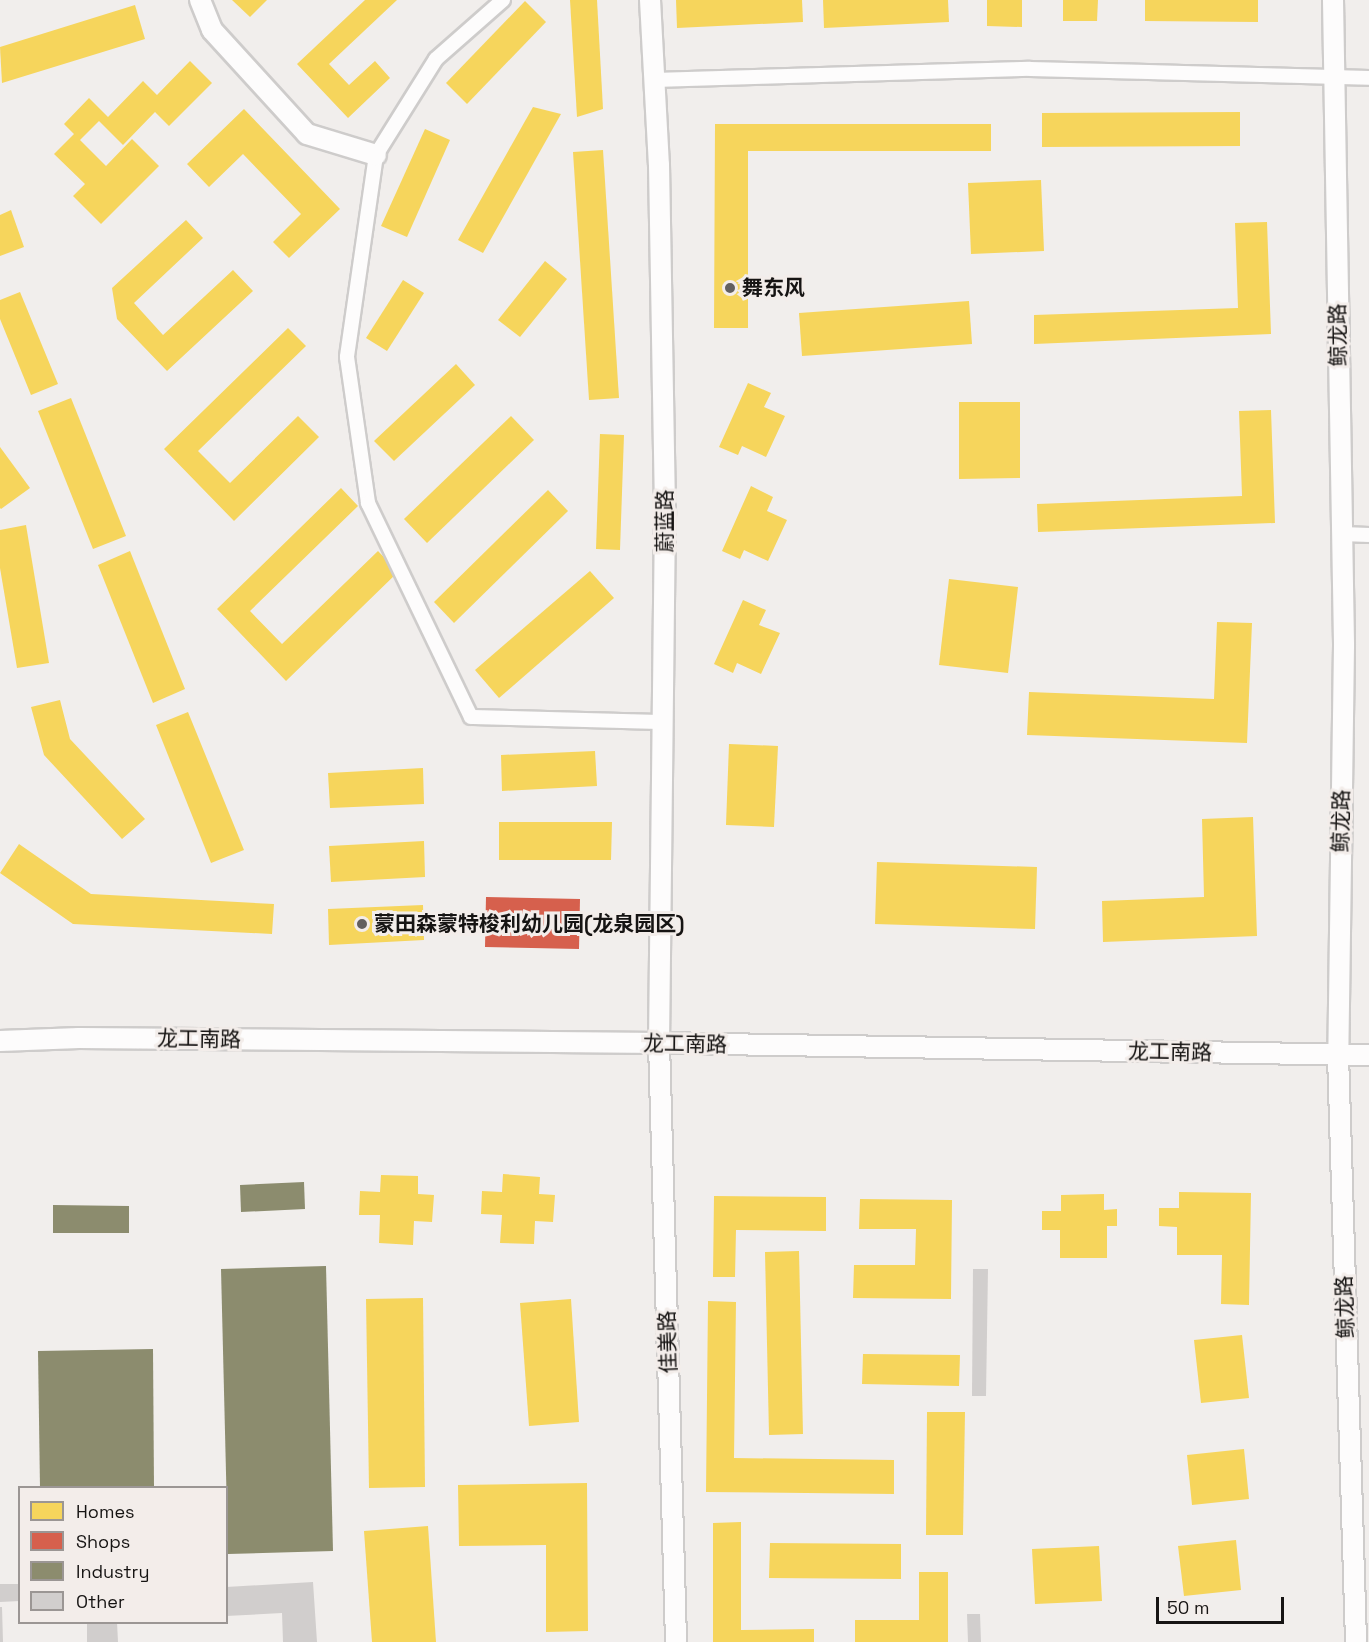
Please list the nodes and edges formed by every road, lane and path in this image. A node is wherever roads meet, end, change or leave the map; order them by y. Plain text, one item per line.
1 (200, 0) edge
2 (503, 0) edge
3 (650, 0) edge
4 (1333, 0) edge
5 (1333, 78) junction
6 (1369, 78) edge
7 (654, 80) junction
8 (376, 155) junction
9 (1342, 534) junction
10 (1369, 535) edge
11 (662, 722) junction
12 (0, 1041) edge
13 (659, 1043) junction
14 (1338, 1055) junction
15 (1369, 1055) edge
16 (676, 1642) edge
17 (1356, 1642) edge

1 - 8 street
2 - 8 street
3 - 7 street, 蔚蓝路
4 - 5 street, 鲸龙路
5 - 6 street
5 - 7 street
5 - 9 street, 鲸龙路
7 - 11 street, 蔚蓝路
8 - 11 street
9 - 10 street
9 - 14 street, 鲸龙路
11 - 13 street, 蔚蓝路
12 - 13 street, 龙工南路
13 - 14 street, 龙工南路
13 - 16 street, 佳美路
14 - 15 street, 龙工南路
14 - 17 street, 鲸龙路

